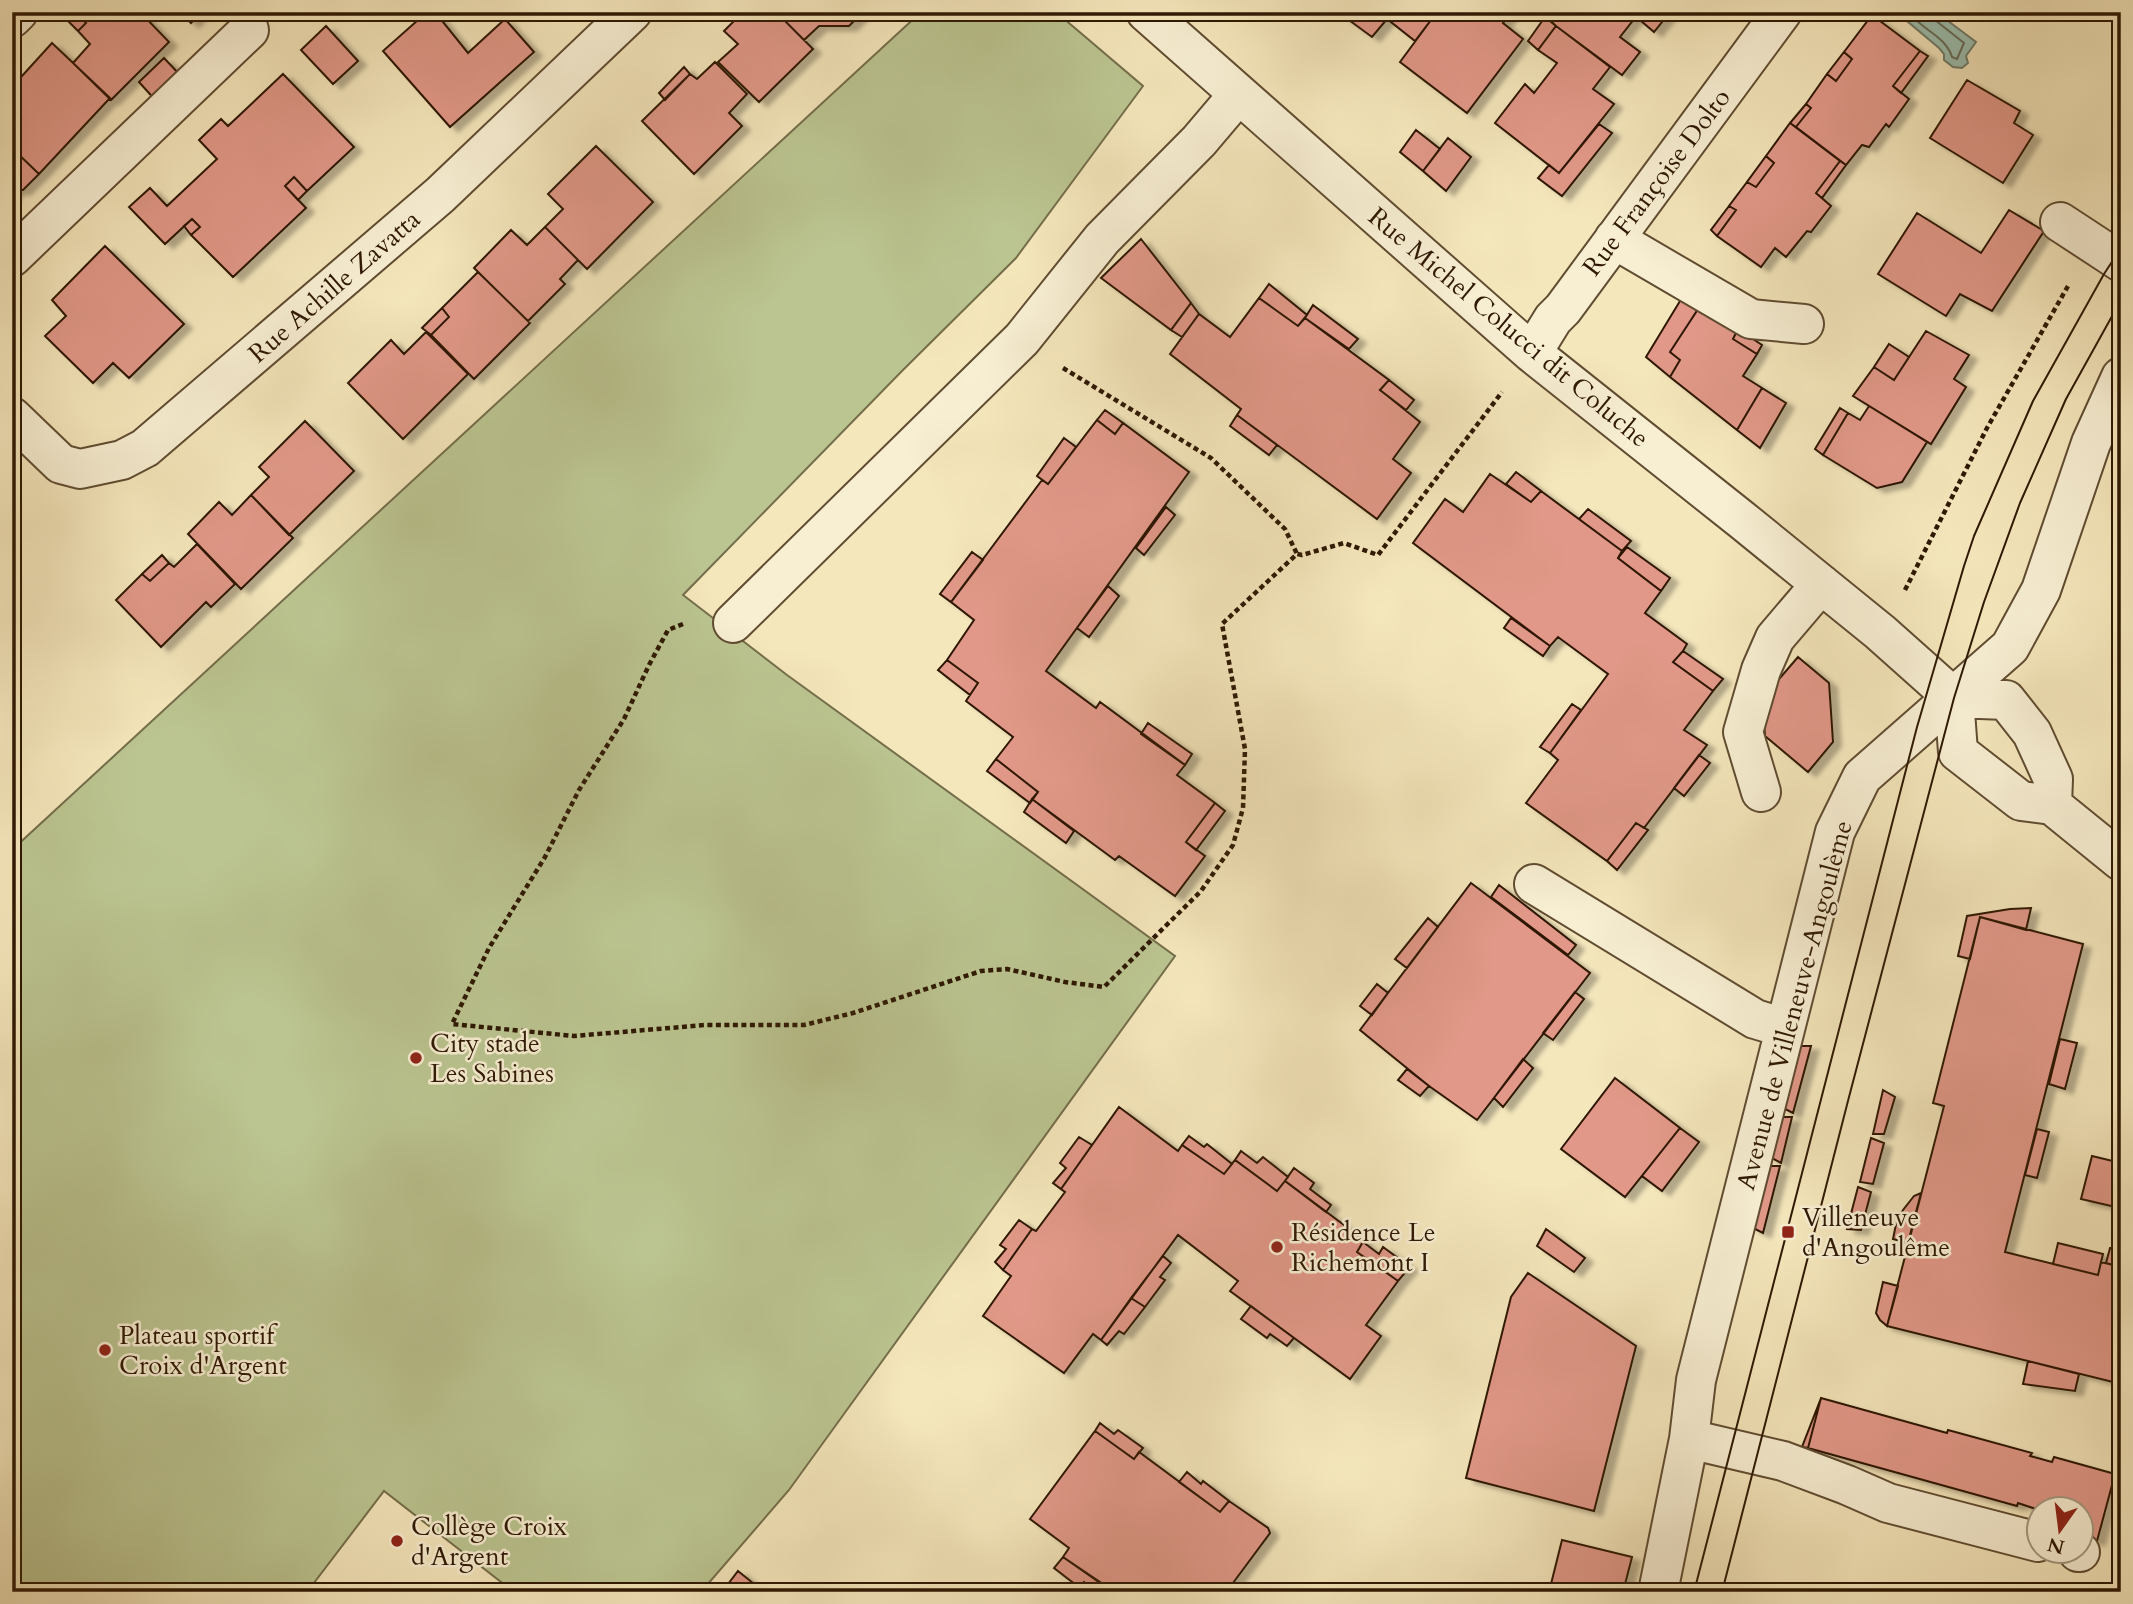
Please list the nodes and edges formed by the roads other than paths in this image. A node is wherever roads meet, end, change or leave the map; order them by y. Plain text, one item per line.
1 (18, 12) edge
2 (632, 12) edge
3 (1146, 12) edge
4 (1783, 12) edge
5 (12, 18) edge
6 (249, 30) dead end
7 (1238, 95) junction
8 (2060, 222) dead end
9 (1614, 239) junction
10 (2106, 253) edge
11 (12, 257) edge
12 (1804, 324) dead end
13 (1532, 353) junction
14 (2119, 384) edge
15 (12, 417) edge
16 (2106, 447) edge
17 (1821, 584) junction
18 (733, 623) road end
19 (1954, 698) junction
20 (1761, 792) dead end
21 (2052, 805) junction
22 (2121, 861) edge
23 (1534, 884) dead end
24 (1785, 1028) junction
25 (1689, 1439) junction
26 (2024, 1538) edge
27 (1658, 1592) edge

1 - 5 street
2 - 15 street, Rue Achille Zavatta
3 - 7 street, Rue Michel Colucci dit Coluche
4 - 9 street, Rue Françoise Dolto
6 - 11 street
7 - 13 street, Rue Michel Colucci dit Coluche
7 - 18 street
8 - 10 street
9 - 12 street
9 - 13 street, Rue Françoise Dolto
13 - 17 street, Rue Michel Colucci dit Coluche
14 - 16 street, Avenue de Villeneuve-Angoulème
16 - 19 street, Avenue de Villeneuve-Angoulème
17 - 19 street, Rue Michel Colucci dit Coluche
17 - 20 street
19 - 21 street
19 - 21 street
19 - 24 street, Avenue de Villeneuve-Angoulème
21 - 22 street
23 - 24 street
24 - 25 street, Avenue de Villeneuve-Angoulème
25 - 26 street
25 - 27 street, Avenue de Villeneuve-Angoulème

